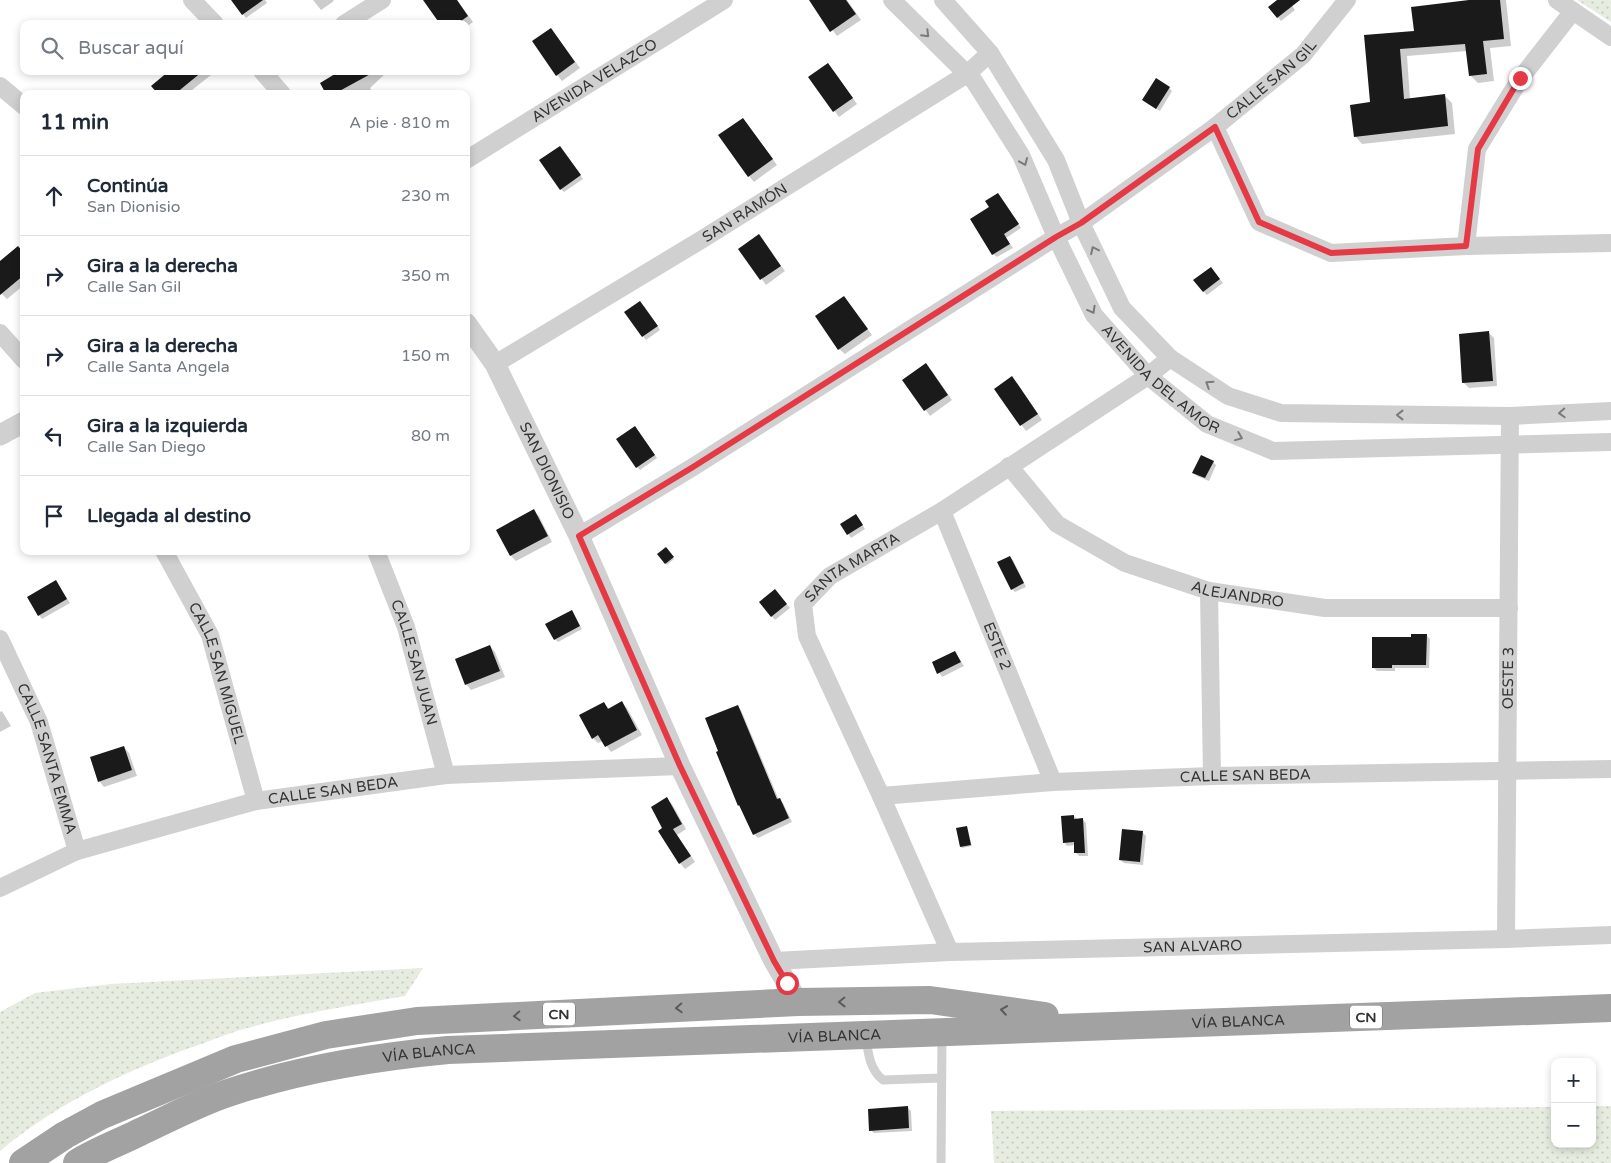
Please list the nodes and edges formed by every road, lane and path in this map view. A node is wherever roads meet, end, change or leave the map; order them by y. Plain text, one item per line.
1 (192, 0) edge
2 (382, 0) edge
3 (724, 0) edge
4 (892, 0) edge
5 (942, 0) edge
6 (1347, 0) edge
7 (1557, 0) edge
8 (1573, 11) junction
9 (211, 20) edge
10 (350, 20) edge
11 (1611, 37) edge
12 (990, 53) junction
13 (967, 74) junction
14 (266, 75) edge
15 (0, 86) edge
16 (279, 90) edge
17 (20, 103) edge
18 (1215, 127) junction
19 (470, 158) edge
20 (1081, 223) junction
21 (1056, 237) junction
22 (1611, 244) edge
23 (1466, 246) junction
24 (470, 329) edge
25 (0, 333) edge
26 (20, 356) edge
27 (1170, 358) junction
28 (495, 364) junction
29 (1148, 376) junction
30 (1611, 411) edge
31 (1510, 416) junction
32 (20, 424) edge
33 (0, 435) edge
34 (1611, 442) edge
35 (1510, 446) junction
36 (1009, 466) junction
37 (942, 511) junction
38 (579, 536) junction
39 (166, 555) edge
40 (378, 555) edge
41 (1209, 591) junction
42 (1509, 608) junction
43 (0, 639) edge
44 (680, 766) junction
45 (1611, 769) edge
46 (1508, 772) junction
47 (446, 775) junction
48 (1212, 776) junction
49 (1053, 782) junction
50 (881, 796) junction
51 (256, 801) junction
52 (77, 851) junction
53 (0, 888) edge
54 (1611, 935) edge
55 (1506, 939) junction
56 (950, 952) junction
57 (774, 961) junction
58 (798, 1002) junction
59 (1611, 1008) edge
60 (1121, 1026) junction
61 (942, 1033) junction
62 (866, 1035) junction
63 (941, 1078) junction
64 (23, 1163) edge
65 (77, 1163) edge
66 (941, 1163) edge

1 - 9 street
2 - 10 street
3 - 19 street, AVENIDA VELAZCO
4 -> 13 street, AVENIDA DEL AMOR
5 - 12 street, AVENIDA DEL AMOR
6 - 18 street, CALLE SAN GIL
7 - 8 street
8 - 11 street
8 - 23 street
12 - 13 street, SAN RAMÓN
12 - 20 street, AVENIDA DEL AMOR
13 -> 21 street, AVENIDA DEL AMOR
13 - 28 street, SAN RAMÓN
14 - 16 street
15 - 17 street
18 - 20 street, CALLE SAN GIL
18 - 23 street
20 - 21 street, CALLE SAN GIL
27 -> 20 street, AVENIDA DEL AMOR
21 -> 29 street, AVENIDA DEL AMOR
21 - 38 street, CALLE SAN GIL
22 - 23 street
24 - 28 street, SAN DIONISIO
25 - 26 street
27 - 29 street, SANTA MARTA
31 -> 27 street, AVENIDA DEL AMOR
28 - 38 street, SAN DIONISIO
29 -> 35 street, AVENIDA DEL AMOR
29 - 36 street, SANTA MARTA
30 -> 31 street, AVENIDA DEL AMOR
31 - 35 street, OESTE 3
32 - 33 street
34 - 35 street, AVENIDA DEL AMOR
35 - 42 street, OESTE 3
36 - 37 street, SANTA MARTA
36 - 41 street, ALEJANDRO
37 - 49 street, ESTE 2
37 - 50 street, SANTA MARTA
38 - 44 street, SAN DIONISIO
39 - 51 street, CALLE SAN MIGUEL
40 - 47 street, CALLE SAN JUAN
41 - 42 street, ALEJANDRO
41 - 48 street
42 - 46 street, OESTE 3
43 - 52 street, CALLE SANTA EMMA
44 - 47 street, CALLE SAN BEDA
44 - 57 street, SAN DIONISIO
45 - 46 street, CALLE SAN BEDA
46 - 48 street, CALLE SAN BEDA
46 - 55 street, OESTE 3
47 - 51 street, CALLE SAN BEDA
48 - 49 street, CALLE SAN BEDA
49 - 50 street, CALLE SAN BEDA
50 - 56 street, SANTA MARTA
51 - 52 street, CALLE SAN BEDA
52 - 53 street, CALLE SAN BEDA
54 - 55 street, SAN ALVARO
55 - 56 street, SAN ALVARO
56 - 57 street, SAN ALVARO
57 - 58 street, SAN DIONISIO
60 -> 58 highway, CN
58 -> 64 highway, CN
59 - 60 highway, VÍA BLANCA / CN
60 - 61 highway, VÍA BLANCA / CN
61 - 62 highway, VÍA BLANCA / CN
61 - 63 lane
62 - 63 lane
62 - 65 highway, VÍA BLANCA / CN
63 - 66 lane

